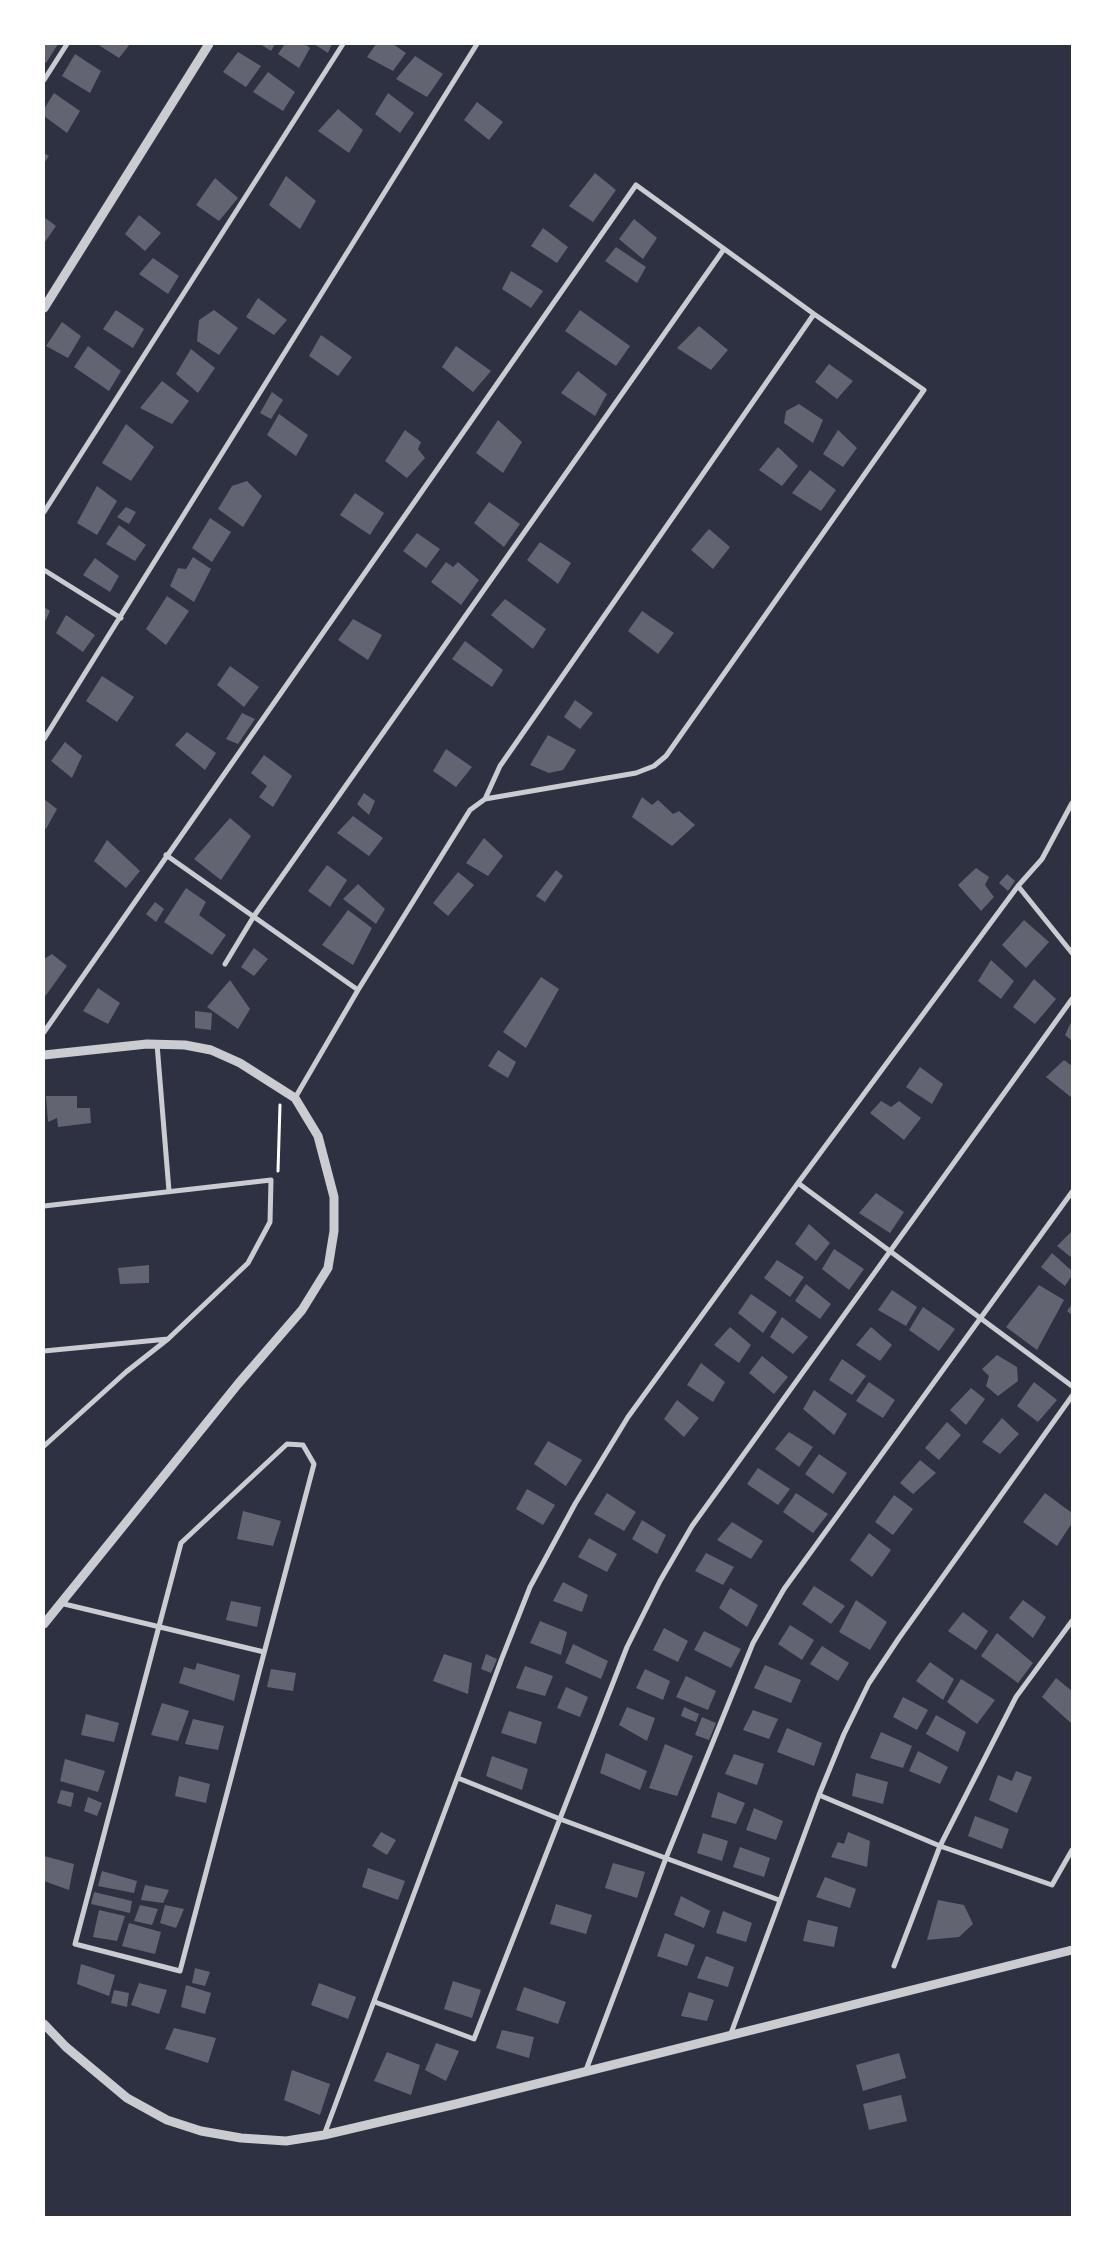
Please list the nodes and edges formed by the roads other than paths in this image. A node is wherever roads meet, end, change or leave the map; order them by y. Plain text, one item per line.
1 (67, 44) edge
2 (209, 44) edge
3 (343, 44) edge
4 (478, 44) edge
5 (44, 80) edge
6 (724, 249) junction
7 (44, 308) edge
8 (814, 314) junction
9 (44, 512) edge
10 (44, 570) edge
11 (121, 618) junction
12 (44, 739) edge
13 (485, 799) junction
14 (1072, 803) edge
15 (166, 855) junction
16 (1018, 886) junction
17 (254, 916) junction
18 (1072, 953) edge
19 (225, 964) dead end
20 (358, 990) junction
21 (1072, 999) edge
22 (44, 1032) edge
23 (157, 1044) junction
24 (44, 1055) edge
25 (295, 1098) junction
26 (798, 1183) junction
27 (169, 1191) junction
28 (1072, 1192) edge
29 (44, 1206) edge
30 (890, 1250) junction
31 (981, 1319) junction
32 (168, 1339) junction
33 (44, 1351) edge
34 (1072, 1386) edge
35 (1072, 1396) edge
36 (44, 1446) edge
37 (60, 1604) junction
38 (1072, 1621) edge
39 (44, 1624) edge
40 (159, 1627) junction
41 (264, 1652) junction
42 (458, 1778) junction
43 (819, 1795) junction
44 (560, 1819) junction
45 (940, 1846) junction
46 (1072, 1850) edge
47 (666, 1858) junction
48 (779, 1900) junction
49 (1072, 1950) edge
50 (894, 1966) dead end
51 (375, 2002) junction
52 (44, 2024) edge
53 (730, 2036) junction
54 (586, 2070) junction
55 (324, 2134) junction

1 - 5 street
2 - 7 street
3 - 9 street
4 - 11 street
6 - 8 street
6 - 15 street
6 - 17 street
8 - 13 street
8 - 13 street
10 - 11 street
11 - 12 street
13 - 20 street
14 - 16 street
15 - 17 street
15 - 22 street
16 - 18 street
16 - 26 street
17 - 19 street
17 - 20 street
20 - 25 street
21 - 30 street
23 - 24 street
23 - 25 street
23 - 27 street
25 - 37 street
26 - 30 street
26 - 42 street
27 - 29 street
27 - 32 street
28 - 31 street
30 - 31 street
30 - 44 street
31 - 34 street
31 - 47 street
32 - 33 street
32 - 36 street
35 - 43 street
37 - 39 street
37 - 40 street
38 - 45 street
40 - 41 street
40 - 41 street
40 - 41 street
42 - 44 street
42 - 51 street
43 - 45 street
43 - 48 street
44 - 47 street
44 - 51 street
45 - 46 street
45 - 50 street
47 - 48 street
47 - 54 street
48 - 53 street
49 - 53 street
51 - 55 street
52 - 55 street
53 - 54 street
54 - 55 street

